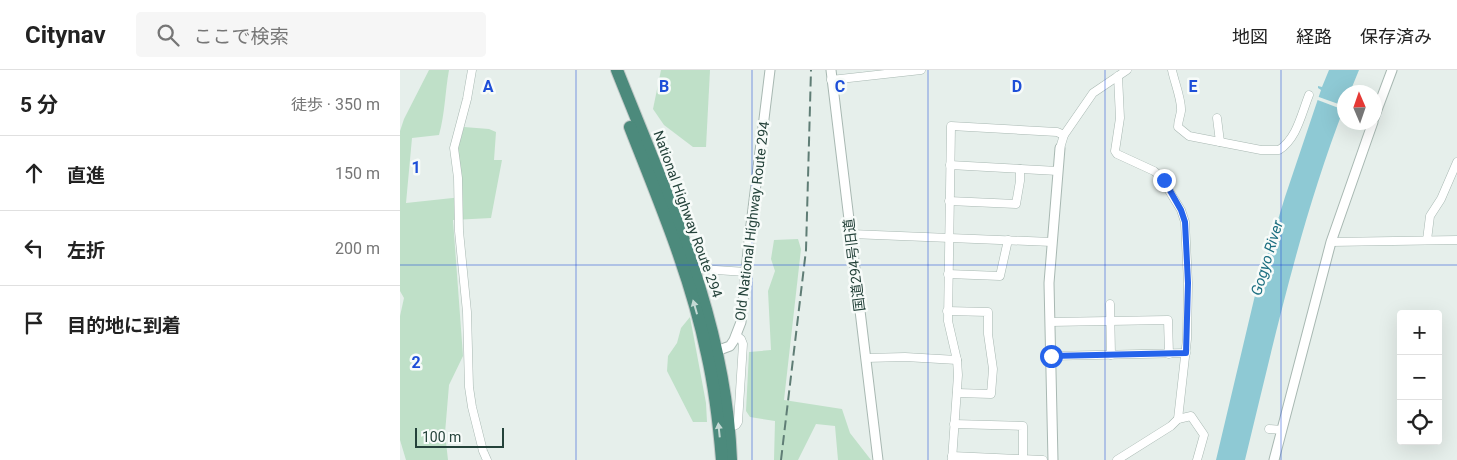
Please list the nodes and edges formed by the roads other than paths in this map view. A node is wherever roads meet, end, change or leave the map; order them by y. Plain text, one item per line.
1 (472, 70) edge
2 (608, 70) edge
3 (617, 70) edge
4 (770, 70) edge
5 (921, 70) edge
6 (1126, 70) edge
7 (1392, 70) edge
8 (1169, 71) edge
9 (831, 75) edge
10 (1118, 76) junction
11 (1309, 95) dead end
12 (1382, 97) edge
13 (1218, 118) dead end
14 (1370, 130) edge
15 (1064, 135) junction
16 (1220, 142) junction
17 (1060, 148) joint
18 (1457, 162) edge
19 (950, 165) junction
20 (1020, 169) junction
21 (1058, 171) junction
22 (949, 201) junction
23 (850, 234) junction
24 (949, 237) junction
25 (1008, 240) junction
26 (1427, 240) junction
27 (1457, 240) edge
28 (1052, 242) junction
29 (1331, 242) junction
30 (695, 270) junction
31 (746, 272) junction
32 (948, 274) junction
33 (1110, 304) dead end
34 (947, 311) junction
35 (1110, 320) junction
36 (1050, 322) junction
37 (736, 335) junction
38 (712, 353) junction
39 (1186, 353) junction
40 (1169, 354) junction
41 (1111, 355) junction
42 (1051, 356) junction
43 (866, 358) junction
44 (957, 360) junction
45 (957, 393) junction
46 (1178, 419) junction
47 (954, 424) junction
48 (730, 427) junction
49 (1269, 429) dead end
50 (1282, 430) junction
51 (952, 458) edge
52 (1023, 459) edge
53 (487, 460) edge
54 (722, 460) edge
55 (732, 460) edge
56 (878, 460) edge
57 (1043, 460) edge
58 (1053, 460) edge
59 (1117, 460) edge
60 (1198, 460) edge
61 (1274, 460) edge

1 - 53 street
38 -> 2 highway, National Highway Route 294
3 - 30 highway, National Highway Route 294
4 - 31 street, Old National Highway Route 294
5 - 9 street
6 - 10 street
7 - 12 street
8 - 16 street
9 - 23 street, 国道294号旧道
10 - 15 street
10 - 39 street
11 - 16 street
13 - 16 street
14 - 29 street
15 - 17 street
15 - 19 street
17 - 21 street
18 - 26 street
19 - 20 street
19 - 22 street
20 - 21 street
20 - 22 street
21 - 28 street
22 - 24 street
23 - 24 street
23 - 43 street, 国道294号旧道
24 - 25 street
24 - 32 street
25 - 28 street
25 - 32 street
26 - 27 street
26 - 29 street
28 - 36 street
29 - 50 street
30 - 31 street
30 - 38 highway, National Highway Route 294
31 - 37 street, Old National Highway Route 294
32 - 34 street
33 - 35 street
34 - 44 street
34 - 45 street
35 - 36 street
35 - 40 street
35 - 41 street
36 - 42 street
37 - 38 street, Old National Highway Route 294
37 - 48 street
38 - 48 highway, National Highway Route 294
54 -> 38 highway, National Highway Route 294
39 - 40 street
39 - 46 street
40 - 41 street
41 - 42 street
42 - 58 street
43 - 44 street
43 - 56 street, 国道294号旧道
44 - 45 street
45 - 47 street
46 - 59 street
46 - 60 street
47 - 51 street
47 - 52 street
48 - 55 highway, National Highway Route 294
49 - 50 street
50 - 61 street
51 - 52 street
52 - 57 street

